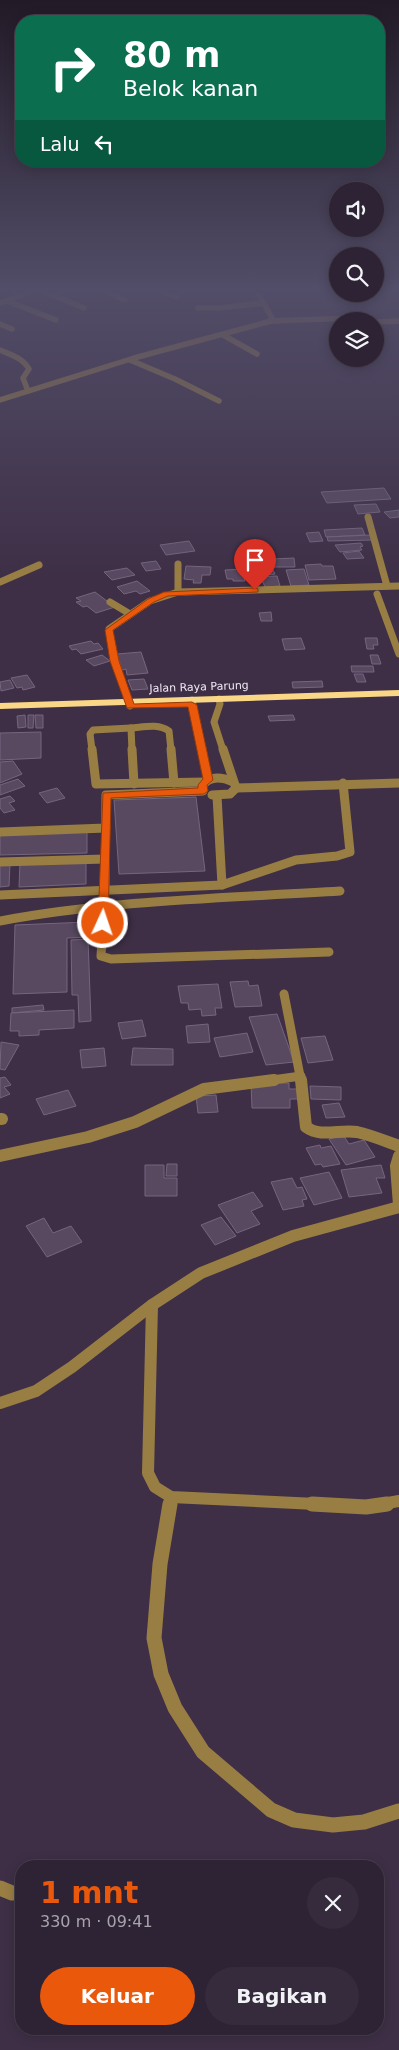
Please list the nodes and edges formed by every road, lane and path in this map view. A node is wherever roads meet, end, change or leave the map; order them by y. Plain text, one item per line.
1 (26, 387) edge
2 (42, 387) edge
3 (190, 387) edge
4 (28, 391) junction
5 (0, 400) edge
6 (219, 401) dead end
7 (368, 517) dead end
8 (178, 564) dead end
9 (39, 565) dead end
10 (0, 582) edge
11 (387, 586) junction
12 (399, 586) edge
13 (178, 592) junction
14 (378, 594) dead end
15 (110, 602) dead end
16 (130, 614) junction
17 (396, 639) edge
18 (399, 654) edge
19 (399, 693) edge
20 (399, 699) edge
21 (219, 701) junction
22 (192, 702) junction
23 (130, 704) junction
24 (0, 706) edge
25 (0, 711) edge
26 (131, 728) junction
27 (174, 783) junction
28 (343, 783) junction
29 (399, 783) edge
30 (134, 784) junction
31 (205, 784) junction
32 (234, 785) junction
33 (217, 796) junction
34 (106, 828) junction
35 (0, 832) edge
36 (105, 859) junction
37 (0, 862) edge
38 (222, 885) junction
39 (105, 890) junction
40 (340, 891) dead end
41 (0, 895) edge
42 (104, 906) junction
43 (0, 921) edge
44 (329, 952) dead end
45 (284, 994) dead end
46 (301, 1076) junction
47 (399, 1146) edge
48 (0, 1156) edge
49 (399, 1156) edge
50 (399, 1206) edge
51 (152, 1305) junction
52 (0, 1403) edge
53 (171, 1497) junction
54 (398, 1504) edge
55 (399, 1811) edge

1 - 4 street
2 - 4 street
3 - 6 street
4 - 5 street
7 - 11 street
8 - 13 street
9 - 10 street
11 - 12 street
11 - 13 street
13 - 16 street
14 - 17 street
15 - 16 street
16 - 23 street
17 - 18 street
19 - 21 highway, Jalan Raya Parung
20 - 21 highway, Jalan Raya Parung
21 - 22 highway, Jalan Raya Parung
21 - 32 street
22 - 23 highway, Jalan Raya Parung
22 - 31 street
23 - 24 highway, Jalan Raya Parung
23 - 25 highway, Jalan Raya Parung
26 - 27 street
26 - 30 street
26 - 30 street
27 - 30 street
27 - 31 street
28 - 29 street
28 - 32 street
28 - 38 street
31 - 32 street
31 - 33 street
31 - 34 street
32 - 33 street
33 - 38 street
34 - 35 street
34 - 36 street
36 - 37 street
36 - 39 street
38 - 39 street
39 - 41 street
39 - 42 street
40 - 42 street
42 - 43 street
42 - 44 street
45 - 46 street
46 - 47 street
46 - 48 street
49 - 50 street
50 - 51 street
51 - 52 street
51 - 53 street
53 - 54 street
53 - 55 street

